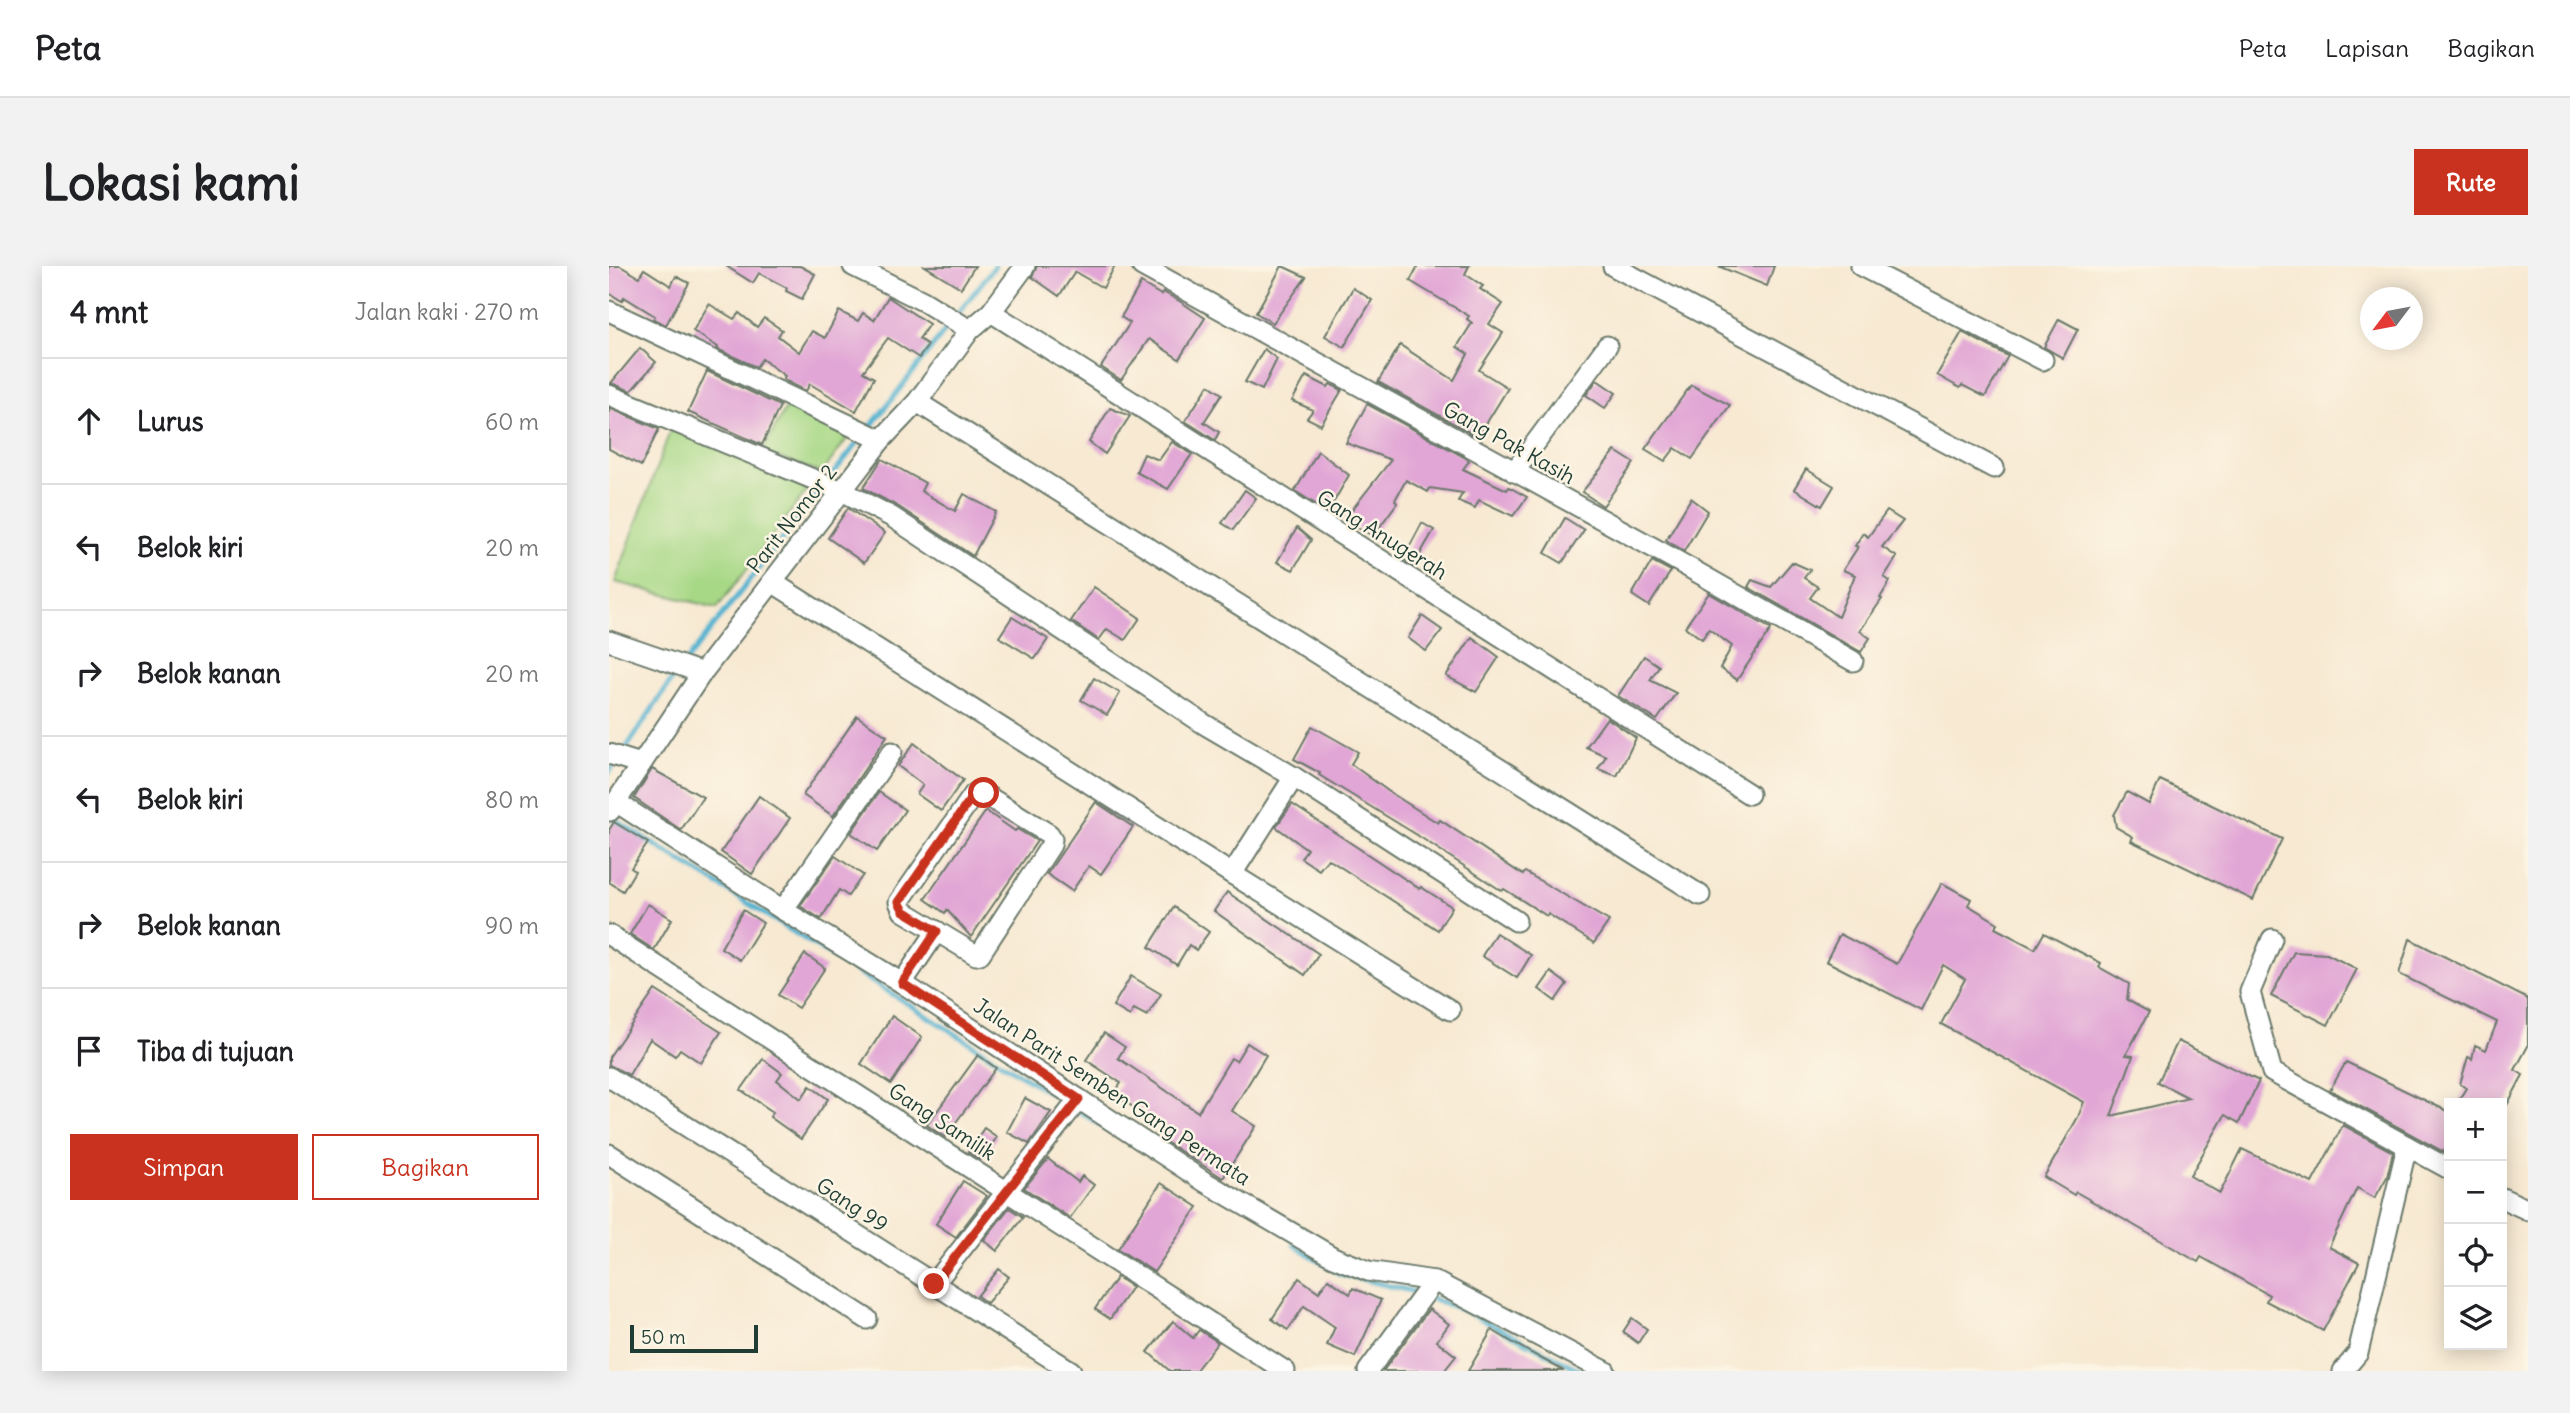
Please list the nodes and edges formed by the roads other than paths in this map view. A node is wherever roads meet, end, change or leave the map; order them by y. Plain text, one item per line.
1 (853, 266) edge
2 (1025, 266) edge
3 (1142, 266) edge
4 (1612, 266) edge
5 (1861, 266) edge
6 (609, 311) edge
7 (991, 312) junction
8 (970, 330) junction
9 (1607, 345) dead end
10 (2043, 360) dead end
11 (609, 395) edge
12 (917, 402) junction
13 (881, 440) junction
14 (1994, 468) dead end
15 (1514, 472) junction
16 (842, 491) junction
17 (772, 582) junction
18 (609, 642) edge
19 (1853, 661) dead end
20 (702, 673) junction
21 (892, 752) dead end
22 (609, 754) edge
23 (641, 764) junction
24 (1294, 777) junction
25 (1749, 794) dead end
26 (612, 807) edge
27 (1232, 874) junction
28 (1700, 895) dead end
29 (783, 910) junction
30 (1516, 921) dead end
31 (937, 931) junction
32 (609, 935) edge
33 (2272, 939) dead end
34 (902, 983) junction
35 (1450, 1010) dead end
36 (609, 1077) edge
37 (1079, 1099) junction
38 (2407, 1146) junction
39 (609, 1154) edge
40 (2444, 1166) edge
41 (1007, 1192) junction
42 (2507, 1200) edge
43 (2528, 1210) edge
44 (1434, 1281) junction
45 (934, 1284) junction
46 (867, 1319) dead end
47 (1071, 1371) edge
48 (1285, 1371) edge
49 (1368, 1371) edge
50 (1605, 1371) edge
51 (2343, 1371) edge

1 - 8 street
2 - 7 street, Parit Nomor 2
3 - 15 street, Gang Pak Kasih
4 - 14 street
5 - 10 street
6 - 13 street
7 - 8 street, Parit Nomor 2
7 - 25 street, Gang Anugerah
8 - 12 street, Parit Nomor 2
9 - 15 street
11 - 16 street
12 - 13 street, Parit Nomor 2
12 - 28 street
13 - 16 street, Parit Nomor 2
15 - 19 street, Gang Pak Kasih
16 - 17 street, Parit Nomor 2
16 - 24 street
17 - 20 street, Parit Nomor 2
17 - 27 street
18 - 20 street
20 - 23 street, Parit Nomor 2
21 - 29 street
22 - 23 street
23 - 26 street, Parit Nomor 2
24 - 27 street
24 - 30 street
26 - 29 street, Jalan Parit Semben Gang Permata
27 - 35 street
29 - 34 street, Jalan Parit Semben Gang Permata
31 - 31 street
31 - 34 street
32 - 41 street, Gang Samilik
33 - 38 street
34 - 37 street, Jalan Parit Semben Gang Permata
36 - 45 street, Gang 99
37 - 41 street
37 - 44 street, Jalan Parit Semben Gang Permata
38 - 40 street
38 - 51 street
39 - 46 street
41 - 45 street
41 - 48 street, Gang Samilik
42 - 43 street
44 - 49 street
44 - 50 street, Jalan Parit Semben Gang Permata
45 - 47 street, Gang 99

